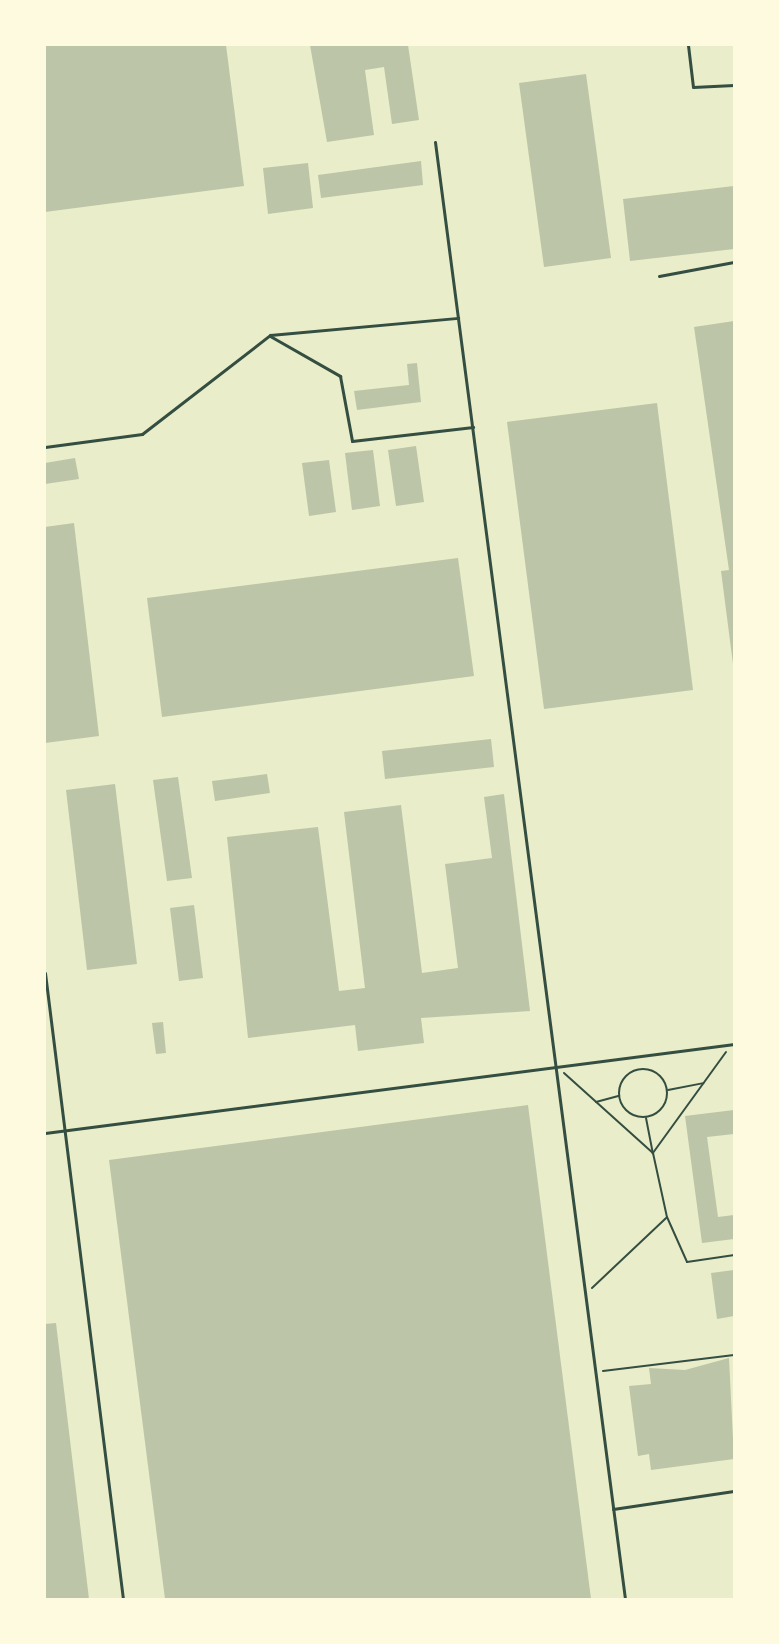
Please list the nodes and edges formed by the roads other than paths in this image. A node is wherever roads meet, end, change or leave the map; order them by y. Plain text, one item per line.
1 (688, 45) edge
2 (734, 85) edge
3 (435, 142) dead end
4 (734, 262) edge
5 (659, 276) dead end
6 (458, 318) junction
7 (270, 335) junction
8 (472, 427) junction
9 (45, 447) edge
10 (45, 973) edge
11 (732, 1044) edge
12 (557, 1066) junction
13 (63, 1131) junction
14 (45, 1133) edge
15 (734, 1491) edge
16 (613, 1509) junction
17 (123, 1599) edge
18 (625, 1599) edge

1 - 2 lane
3 - 6 lane
4 - 5 lane
6 - 7 lane
6 - 8 lane
7 - 8 lane
7 - 9 lane
8 - 12 lane
10 - 13 lane
11 - 12 lane
12 - 13 lane
12 - 16 lane
13 - 14 lane
13 - 17 lane
15 - 16 lane
16 - 18 lane

